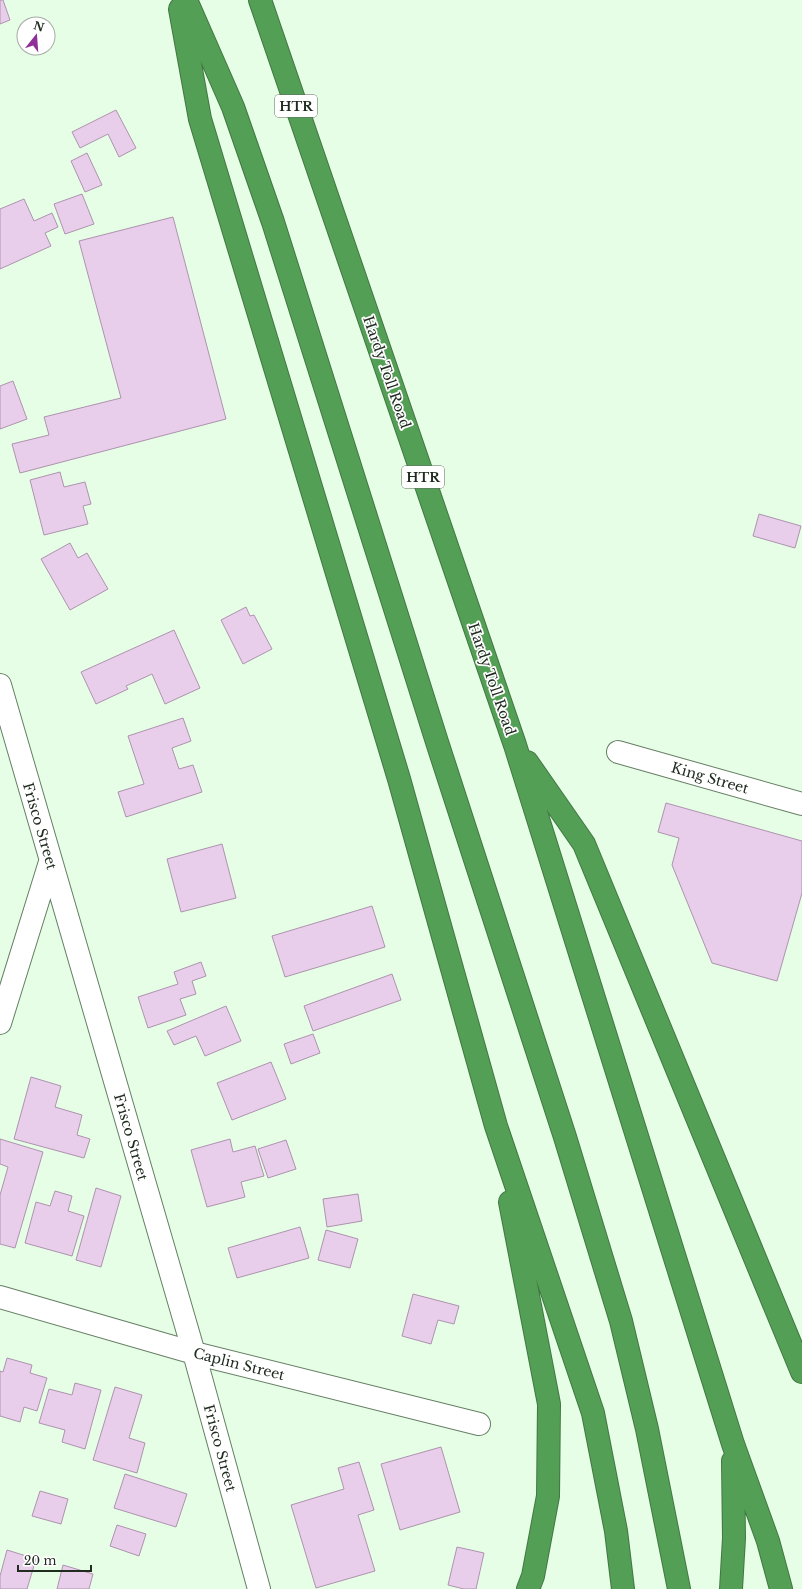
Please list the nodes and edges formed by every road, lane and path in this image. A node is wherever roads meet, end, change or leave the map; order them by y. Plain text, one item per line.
1 (179, 0) edge
2 (186, 0) edge
3 (260, 2) edge
4 (0, 685) edge
5 (515, 745) junction
6 (618, 752) dead end
7 (802, 804) edge
8 (50, 862) junction
9 (6, 983) edge
10 (0, 1023) edge
11 (496, 1126) junction
12 (0, 1297) edge
13 (194, 1354) junction
14 (802, 1372) edge
15 (479, 1424) dead end
16 (733, 1444) junction
17 (259, 1589) edge
18 (528, 1589) edge
19 (623, 1589) edge
20 (679, 1589) edge
21 (731, 1589) edge
22 (781, 1589) edge

1 - 11 highway
2 - 20 highway
3 - 5 highway, Hardy Toll Road / HTR
4 - 8 street, Frisco Street
5 - 14 highway
5 - 16 highway
6 - 7 street, King Street
8 - 9 street
8 - 13 street, Frisco Street
9 - 10 street
11 - 18 highway
11 - 19 highway
12 - 13 street, Caplin Street
13 - 15 street, Caplin Street
13 - 17 street, Frisco Street
16 - 21 highway
16 - 22 highway

